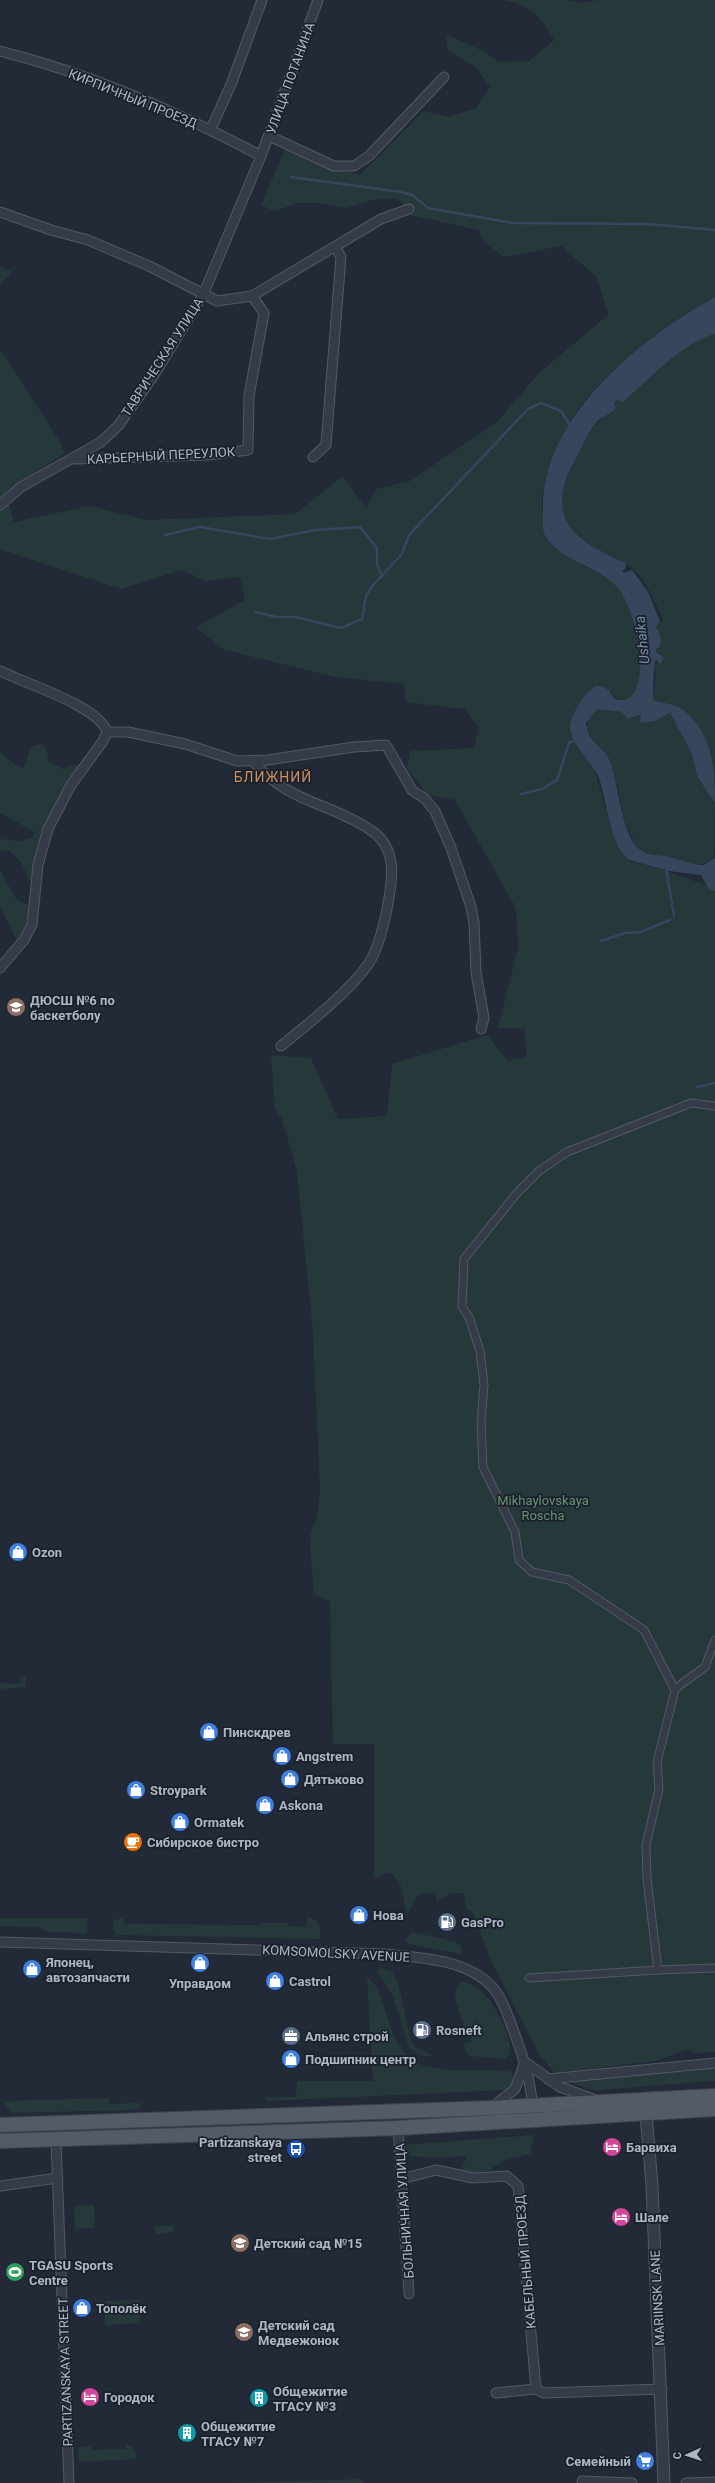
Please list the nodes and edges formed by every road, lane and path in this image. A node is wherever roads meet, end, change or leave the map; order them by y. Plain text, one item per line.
1 (262, 0) edge
2 (318, 0) edge
3 (0, 51) edge
4 (444, 77) dead end
5 (211, 129) junction
6 (269, 136) junction
7 (261, 156) junction
8 (409, 209) dead end
9 (0, 212) edge
10 (336, 248) junction
11 (203, 295) junction
12 (252, 296) junction
13 (313, 458) dead end
14 (74, 459) junction
15 (0, 506) edge
16 (0, 671) edge
17 (106, 732) junction
18 (253, 761) junction
19 (0, 968) edge
20 (481, 1028) dead end
21 (281, 1046) dead end
22 (715, 1106) edge
23 (715, 1640) edge
24 (675, 1690) junction
25 (0, 1942) edge
26 (715, 1968) edge
27 (658, 1970) junction
28 (529, 1978) dead end
29 (525, 2062) junction
30 (715, 2063) edge
31 (548, 2079) junction
32 (715, 2096) edge
33 (645, 2099) junction
34 (604, 2101) junction
35 (533, 2105) junction
36 (491, 2108) junction
37 (715, 2110) edge
38 (646, 2114) junction
39 (534, 2121) junction
40 (0, 2125) edge
41 (398, 2128) junction
42 (0, 2141) edge
43 (54, 2141) junction
44 (0, 2148) edge
45 (58, 2178) junction
46 (401, 2179) junction
47 (0, 2186) edge
48 (409, 2294) dead end
49 (536, 2389) junction
50 (662, 2389) junction
51 (496, 2393) dead end
52 (582, 2481) dead end
53 (715, 2482) edge
54 (68, 2483) edge
55 (632, 2483) edge
56 (664, 2483) edge
57 (686, 2483) edge

1 - 5 street
2 - 6 street, УЛИЦА ПОТАНИНА
3 - 5 street, КИРПИЧНЫЙ ПРОЕЗД
4 - 6 street
5 - 7 street, КИРПИЧНЫЙ ПРОЕЗД
6 - 7 street, УЛИЦА ПОТАНИНА
7 - 11 street, ТАВРИЧЕСКАЯ УЛИЦА
8 - 10 street
9 - 11 street
10 - 12 street
10 - 13 street
11 - 12 street
11 - 14 street, ТАВРИЧЕСКАЯ УЛИЦА
12 - 14 street, КАРЬЕРНЫЙ ПЕРЕУЛОК
14 - 15 street, ТАВРИЧЕСКАЯ УЛИЦА
16 - 17 street
17 - 18 street
17 - 19 street
18 - 20 street
18 - 21 street
22 - 24 street
23 - 24 street
24 - 27 street
25 - 29 street, KOMSOMOLSKY AVENUE
26 - 27 street
27 - 28 street
29 - 31 street
29 - 35 street, KOMSOMOLSKY AVENUE
29 - 36 street
30 - 31 street
31 - 34 street
32 - 33 main road
33 - 34 main road
33 - 38 main road
34 - 35 main road
35 - 36 main road
35 - 39 street, KOMSOMOLSKY AVENUE
36 - 40 main road
37 - 38 main road
38 - 39 main road
38 - 50 street, MARIINSK LANE
39 - 41 main road
41 - 43 main road
41 - 46 street, БОЛЬНИЧНАЯ УЛИЦА
42 - 43 main road
43 - 44 main road
43 - 45 street, PARTIZANSKAYA STREET
45 - 47 street
45 - 54 street, PARTIZANSKAYA STREET
46 - 48 street, БОЛЬНИЧНАЯ УЛИЦА
46 - 49 street, КАБЕЛЬНЫЙ ПРОЕЗД
49 - 50 street
49 - 51 street
50 - 56 street, MARIINSK LANE
52 - 55 street
53 - 57 street

